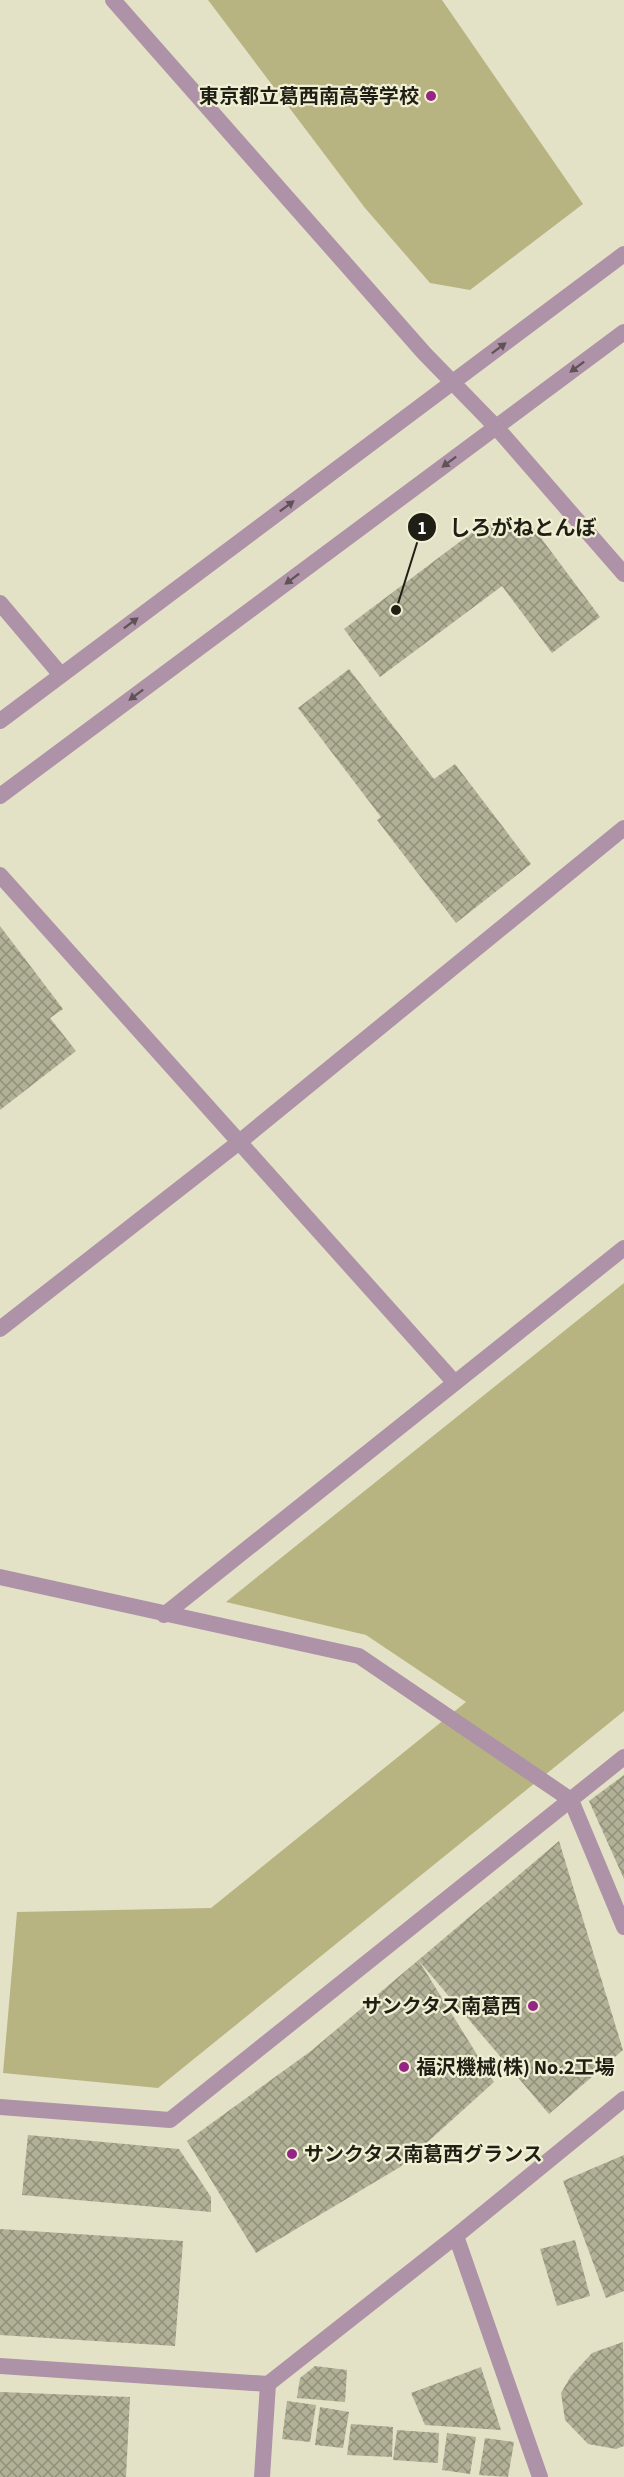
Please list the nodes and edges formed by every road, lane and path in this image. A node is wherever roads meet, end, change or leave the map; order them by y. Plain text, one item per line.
1 (113, 0) edge
2 (624, 254) edge
3 (624, 332) edge
4 (452, 383) junction
5 (496, 427) junction
6 (624, 574) edge
7 (0, 603) edge
8 (61, 675) junction
9 (0, 721) edge
10 (0, 796) edge
11 (624, 828) edge
12 (0, 874) edge
13 (238, 1143) junction
14 (624, 1248) edge
15 (0, 1329) edge
16 (454, 1383) junction
17 (0, 1577) edge
18 (164, 1615) junction
19 (624, 1758) edge
20 (571, 1800) junction
21 (624, 1927) edge
22 (624, 2098) edge
23 (0, 2107) edge
24 (456, 2236) junction
25 (0, 2366) edge
26 (268, 2384) junction
27 (262, 2477) edge
28 (540, 2477) edge

1 - 4 street
4 -> 2 street
3 -> 5 street
4 - 5 street
8 -> 4 street
5 - 6 street
5 -> 10 street
7 - 8 street
8 - 9 street
11 - 13 street
12 - 13 street
13 - 15 street
13 - 16 street
14 - 16 street
16 - 18 street
17 - 18 street
18 - 20 street
19 - 20 street
20 - 21 street
20 - 23 street
22 - 24 street
24 - 26 street
24 - 28 street
25 - 26 street
26 - 27 street

